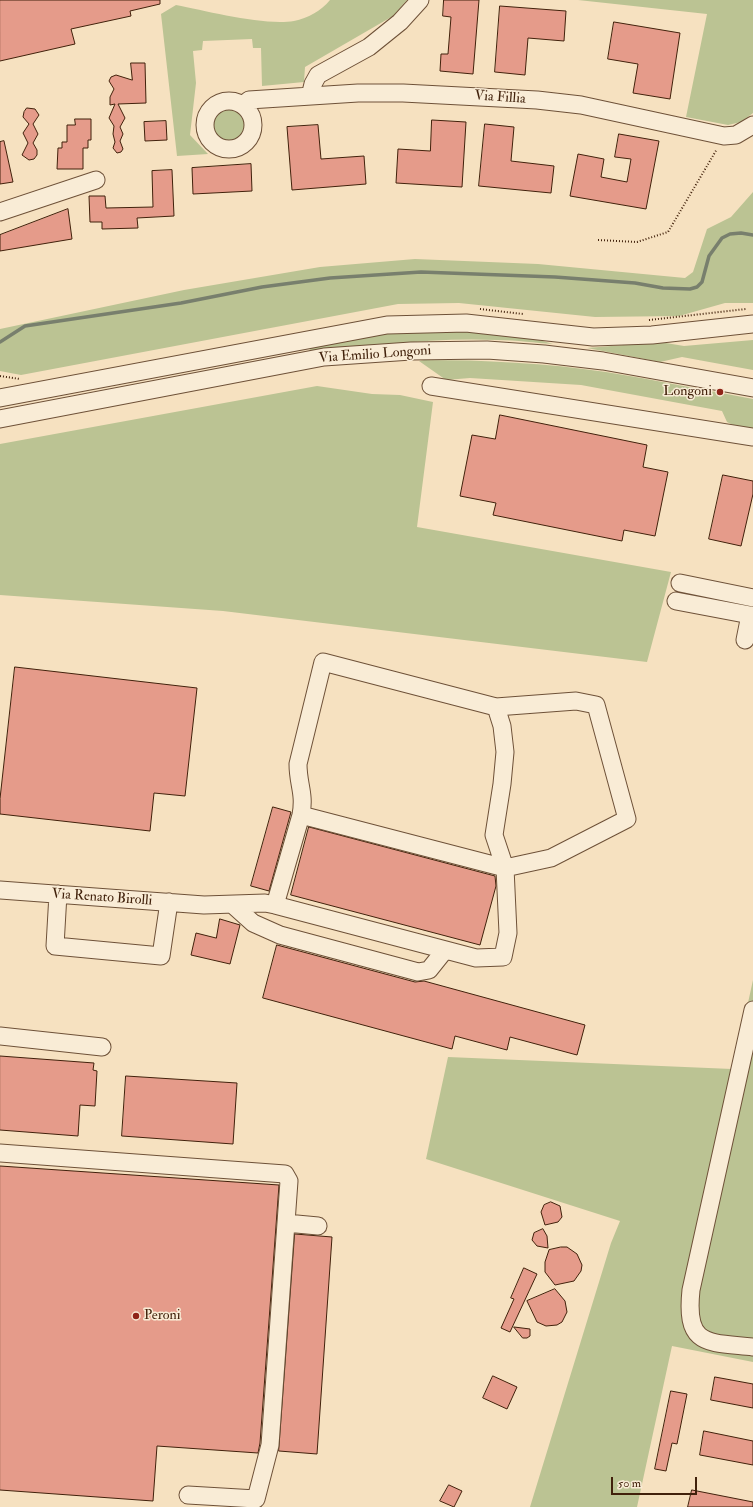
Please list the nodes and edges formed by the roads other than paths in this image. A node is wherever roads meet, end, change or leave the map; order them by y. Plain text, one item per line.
1 (420, 0) edge
2 (310, 96) junction
3 (243, 105) dead end
4 (753, 125) edge
5 (96, 180) dead end
6 (0, 212) edge
7 (753, 324) edge
8 (692, 330) junction
9 (753, 333) edge
10 (753, 381) edge
11 (720, 383) junction
12 (431, 386) dead end
13 (753, 388) edge
14 (0, 398) edge
15 (0, 419) edge
16 (753, 437) edge
17 (680, 583) dead end
18 (753, 597) edge
19 (676, 602) dead end
20 (751, 615) edge
21 (745, 640) dead end
22 (496, 707) junction
23 (301, 815) junction
24 (505, 868) junction
25 (0, 890) edge
26 (58, 894) junction
27 (168, 902) junction
28 (233, 905) junction
29 (275, 905) junction
30 (446, 950) junction
31 (753, 1010) edge
32 (0, 1036) edge
33 (102, 1047) dead end
34 (0, 1153) edge
35 (286, 1223) junction
36 (318, 1226) dead end
37 (753, 1347) edge
38 (188, 1495) dead end

1 - 2 street
2 - 3 street, Via Fillia
2 - 4 street, Via Fillia
5 - 6 street
7 - 8 street, Via Emilio Longoni
8 - 9 street
8 - 14 street, Via Emilio Longoni
10 - 11 street
11 - 13 street, Via Emilio Longoni
11 - 15 street, Via Emilio Longoni
12 - 16 street
17 - 18 street
18 - 20 street
19 - 20 street
20 - 21 street
22 - 23 street
22 - 24 street
22 - 24 street
23 - 24 street
23 - 29 street
24 - 30 street, Via Renato Birolli
25 - 26 street, Via Renato Birolli
26 - 27 street, Via Renato Birolli
26 - 27 street
27 - 28 street, Via Renato Birolli
28 - 29 street, Via Renato Birolli
28 - 30 street
29 - 30 street, Via Renato Birolli
31 - 37 street
32 - 33 street
34 - 35 street
35 - 36 street
35 - 38 street

